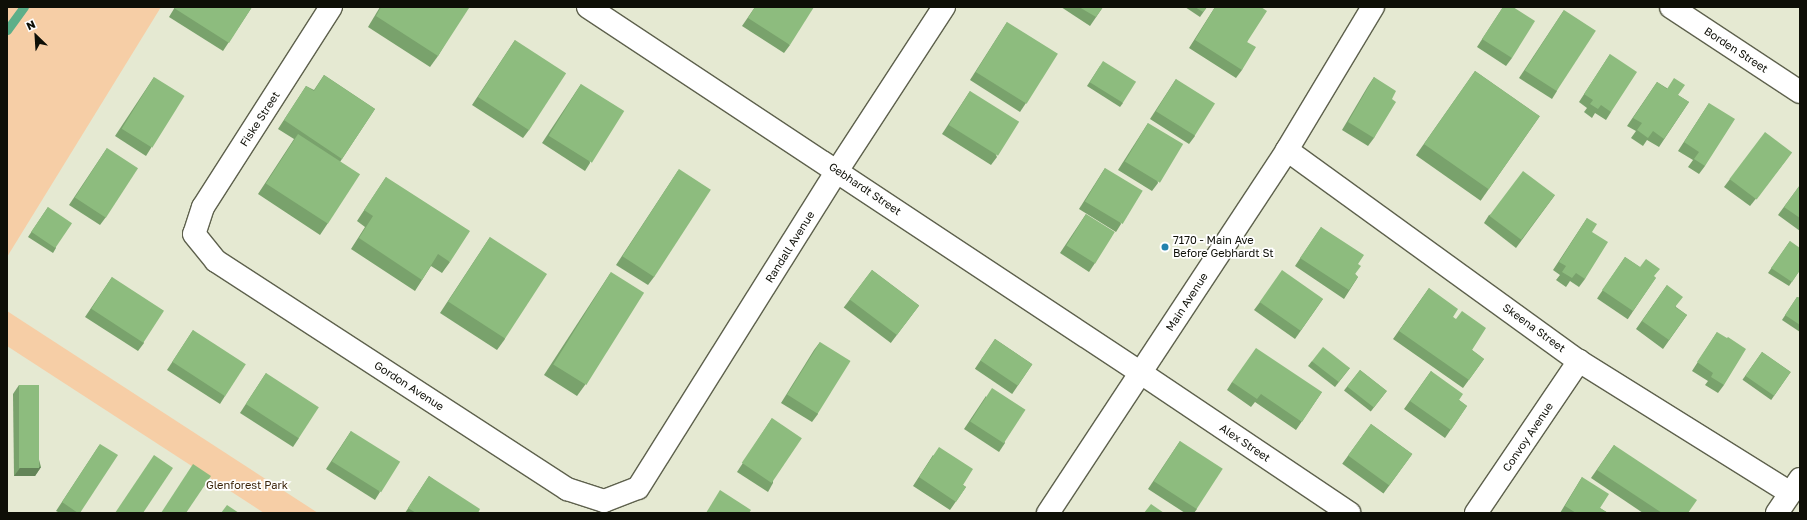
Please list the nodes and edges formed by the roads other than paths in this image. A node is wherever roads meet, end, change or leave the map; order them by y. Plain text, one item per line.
1 (331, 7) edge
2 (588, 7) edge
3 (944, 7) edge
4 (1373, 7) edge
5 (1671, 7) edge
6 (1800, 92) edge
7 (1287, 150) junction
8 (837, 171) junction
9 (194, 234) joint
10 (1579, 361) junction
11 (1141, 373) junction
12 (1795, 486) edge
13 (638, 488) joint
14 (1048, 513) edge
15 (1349, 513) edge
16 (1476, 513) edge
17 (1777, 513) edge

1 - 9 street, Fiske Street
2 - 8 street, Gebhardt Street
3 - 8 street, Randall Avenue
4 - 7 street, Main Avenue
5 - 6 street, Borden Street
7 - 10 street, Skeena Street
7 - 11 street, Main Avenue
8 - 11 street, Gebhardt Street
8 - 13 street, Randall Avenue
9 - 13 street, Gordon Avenue
10 - 12 street, Skeena Street
10 - 16 street, Convoy Avenue
11 - 14 street, Main Avenue
11 - 15 street, Alex Street
12 - 17 street

